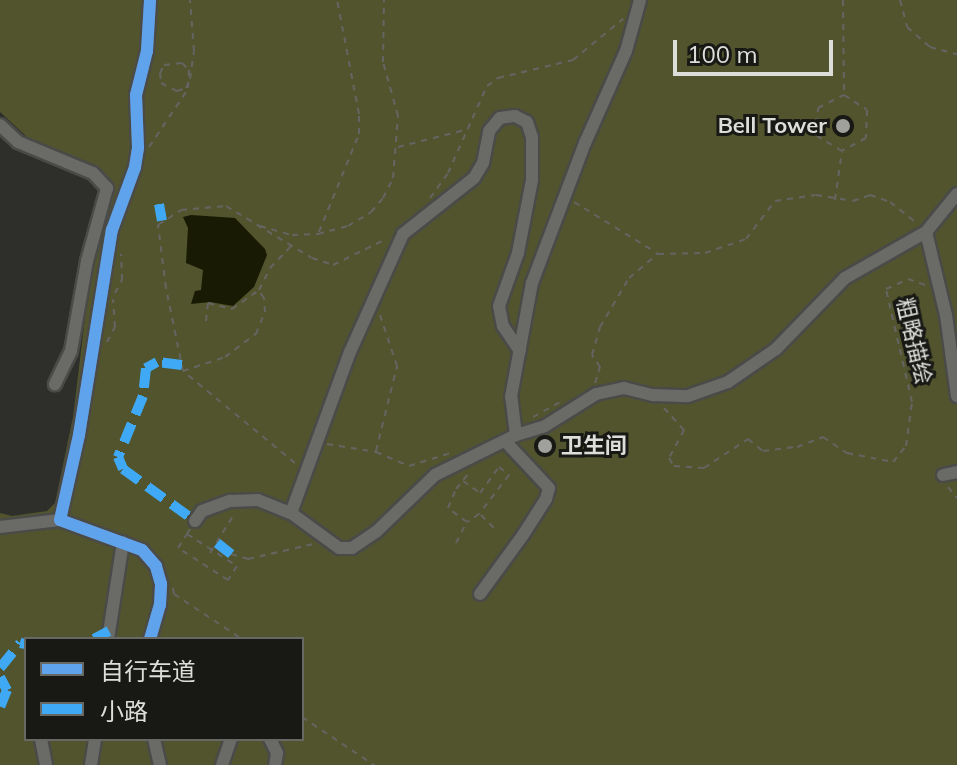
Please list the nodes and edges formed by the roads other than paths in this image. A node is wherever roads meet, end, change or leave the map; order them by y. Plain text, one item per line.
1 (150, 0) edge
2 (640, 0) edge
3 (0, 125) edge
4 (957, 194) edge
5 (926, 232) junction
6 (520, 351) junction
7 (55, 384) dead end
8 (957, 396) edge
9 (511, 438) junction
10 (957, 472) edge
11 (943, 475) dead end
12 (291, 513) junction
13 (60, 520) junction
14 (195, 521) road end
15 (0, 527) edge
16 (123, 542) junction
17 (480, 594) dead end
18 (108, 637) edge
19 (151, 637) edge
20 (41, 741) edge
21 (95, 741) edge
22 (154, 741) edge
23 (230, 741) edge
24 (271, 741) edge
25 (46, 765) edge
26 (91, 765) edge
27 (160, 765) edge
28 (222, 765) edge
29 (275, 765) edge

1 - 13 street
2 - 6 street
3 - 7 street
4 - 5 street
5 - 8 street
5 - 9 street
6 - 9 street
6 - 12 street
9 - 12 street
9 - 17 street
10 - 11 street
12 - 14 street
13 - 15 street
13 - 16 street
16 - 18 street
16 - 19 street
20 - 25 street
21 - 26 street
22 - 27 street
23 - 28 street
24 - 29 street

